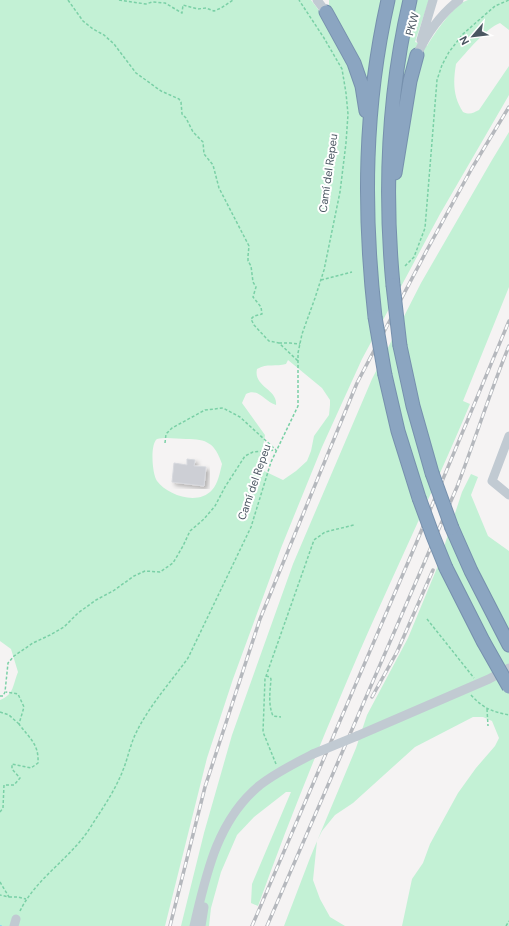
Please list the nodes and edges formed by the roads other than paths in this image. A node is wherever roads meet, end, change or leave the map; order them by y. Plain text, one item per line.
1 (317, 0) edge
2 (388, 0) edge
3 (410, 0) edge
4 (433, 0) edge
5 (459, 0) edge
6 (324, 6) edge
7 (416, 55) junction
8 (369, 130) junction
9 (388, 214) junction
10 (509, 436) edge
11 (509, 495) edge
12 (509, 645) edge
13 (509, 668) edge
14 (509, 687) edge
15 (211, 864) junction
16 (196, 916) junction
17 (194, 926) edge
18 (197, 926) edge
19 (201, 926) edge

1 - 6 street
2 - 8 highway
3 - 9 highway
4 - 7 street, PKW
5 - 7 street
6 - 8 highway
7 - 9 highway
8 - 14 highway, bridge
9 - 12 highway, bridge
10 - 11 street
13 - 15 street, bridge
15 - 16 street
15 - 19 street
16 - 17 street
16 - 18 street

